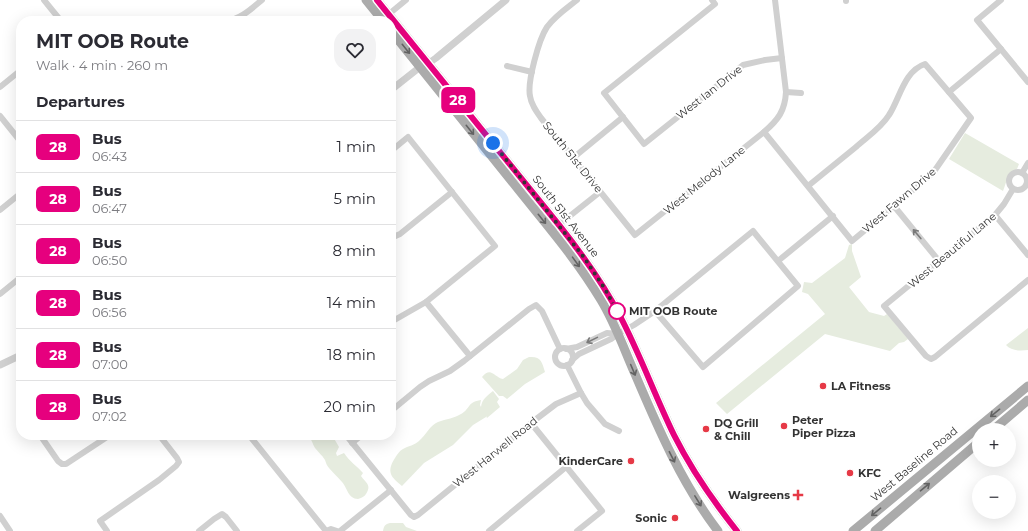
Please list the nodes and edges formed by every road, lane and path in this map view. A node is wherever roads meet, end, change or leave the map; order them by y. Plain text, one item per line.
1 (54, 0) edge
2 (262, 0) edge
3 (366, 0) edge
4 (377, 0) edge
5 (406, 0) edge
6 (506, 0) edge
7 (577, 0) edge
8 (775, 0) edge
9 (1001, 0) edge
10 (46, 2) edge
11 (713, 2) edge
12 (57, 16) edge
13 (241, 16) edge
14 (384, 16) edge
15 (385, 16) edge
16 (388, 16) edge
17 (396, 30) edge
18 (396, 36) edge
19 (1001, 50) junction
20 (782, 58) junction
21 (424, 65) junction
22 (507, 66) dead end
23 (1028, 70) edge
24 (532, 72) junction
25 (16, 74) edge
26 (1022, 75) junction
27 (1028, 82) edge
28 (396, 86) edge
29 (0, 87) edge
30 (786, 92) junction
31 (949, 92) junction
32 (801, 93) dead end
33 (0, 116) edge
34 (623, 117) junction
35 (5, 123) junction
36 (0, 127) edge
37 (764, 132) junction
38 (16, 136) edge
39 (396, 147) edge
40 (573, 158) junction
41 (1028, 163) edge
42 (1022, 173) junction
43 (808, 186) junction
44 (1027, 186) edge
45 (1013, 189) junction
46 (452, 192) junction
47 (600, 192) junction
48 (16, 197) edge
49 (894, 206) junction
50 (0, 210) edge
51 (995, 215) junction
52 (833, 216) junction
53 (555, 228) junction
54 (396, 236) edge
55 (635, 236) joint
56 (1028, 255) edge
57 (778, 261) junction
58 (939, 261) junction
59 (1028, 280) edge
60 (16, 281) edge
61 (0, 294) edge
62 (426, 302) junction
63 (656, 311) junction
64 (396, 319) edge
65 (627, 330) junction
66 (618, 334) junction
67 (563, 349) junction
68 (470, 356) junction
69 (16, 357) edge
70 (570, 363) junction
71 (0, 365) edge
72 (1028, 386) edge
73 (581, 393) junction
74 (1028, 400) edge
75 (396, 407) edge
76 (531, 423) junction
77 (1001, 423) edge
78 (619, 431) dead end
79 (43, 440) edge
80 (102, 440) edge
81 (163, 440) edge
82 (253, 440) edge
83 (350, 440) edge
84 (356, 440) edge
85 (352, 443) junction
86 (972, 448) edge
87 (566, 467) junction
88 (391, 490) junction
89 (0, 516) edge
90 (10, 531) edge
91 (107, 531) edge
92 (199, 531) edge
93 (237, 531) edge
94 (326, 531) edge
95 (337, 531) edge
96 (340, 531) edge
97 (489, 531) edge
98 (577, 531) edge
99 (718, 531) edge
100 (737, 531) edge
101 (853, 531) edge
102 (875, 531) edge

1 - 10 street
2 - 13 street
3 - 14 main road, South 51st Avenue
4 - 15 main road, South 51st Avenue
5 - 16 street
6 - 21 street
7 - 24 street, South 51st Drive
8 - 20 street, West Melody Lane
9 - 19 street
10 - 12 street
11 - 34 street
17 - 21 main road, South 51st Avenue
18 -> 21 main road, South 51st Avenue
19 - 26 street
19 - 31 street
20 - 30 street, West Melody Lane
20 - 34 street, West Ian Drive
21 - 28 street
21 - 53 main road, South 51st Avenue
22 - 24 street
23 - 26 street
24 - 40 street, South 51st Drive
25 - 29 street
26 - 27 street
30 - 32 street
30 - 37 street, West Melody Lane
31 - 43 street
31 - 49 street, West Fawn Drive
33 - 35 street
34 - 40 street
35 - 36 street
35 - 38 street
37 - 43 street
37 - 55 street, West Melody Lane
39 - 46 street
40 - 47 street, South 51st Drive
41 - 42 street
42 - 44 street
42 - 45 street
43 - 52 street
44 - 45 street
45 - 51 street, West Beautiful Lane
46 - 54 street
46 - 62 street
47 - 53 street
47 - 55 street, South 51st Drive
48 - 50 street
49 - 52 street, West Fawn Drive
58 -> 49 street
51 - 56 street
51 - 58 street, West Beautiful Lane
52 - 57 street
53 - 65 main road, South 51st Avenue
53 -> 66 main road, South 51st Avenue
57 - 63 street
57 - 63 street
58 - 59 street, West Beautiful Lane
60 - 61 street
62 - 64 street
62 - 68 street
63 - 65 street
65 - 66 street
65 - 100 main road, South 51st Avenue
66 -> 67 street
66 - 70 street
66 -> 99 main road, South 51st Avenue
67 - 68 street
67 - 70 street
67 - 70 street
68 - 75 street
69 - 71 street
70 - 73 street
72 -> 101 main road, West Baseline Road
73 - 76 street, West Harwell Road
73 - 78 street
74 - 77 main road
76 - 87 street
76 - 88 street, West Harwell Road
79 - 80 street
81 - 91 street
82 - 94 street
83 - 85 street
84 - 85 street
85 - 88 street
102 -> 86 main road
87 - 97 street
87 - 98 street
88 - 96 street
89 - 90 street
92 - 93 street
94 - 95 street

